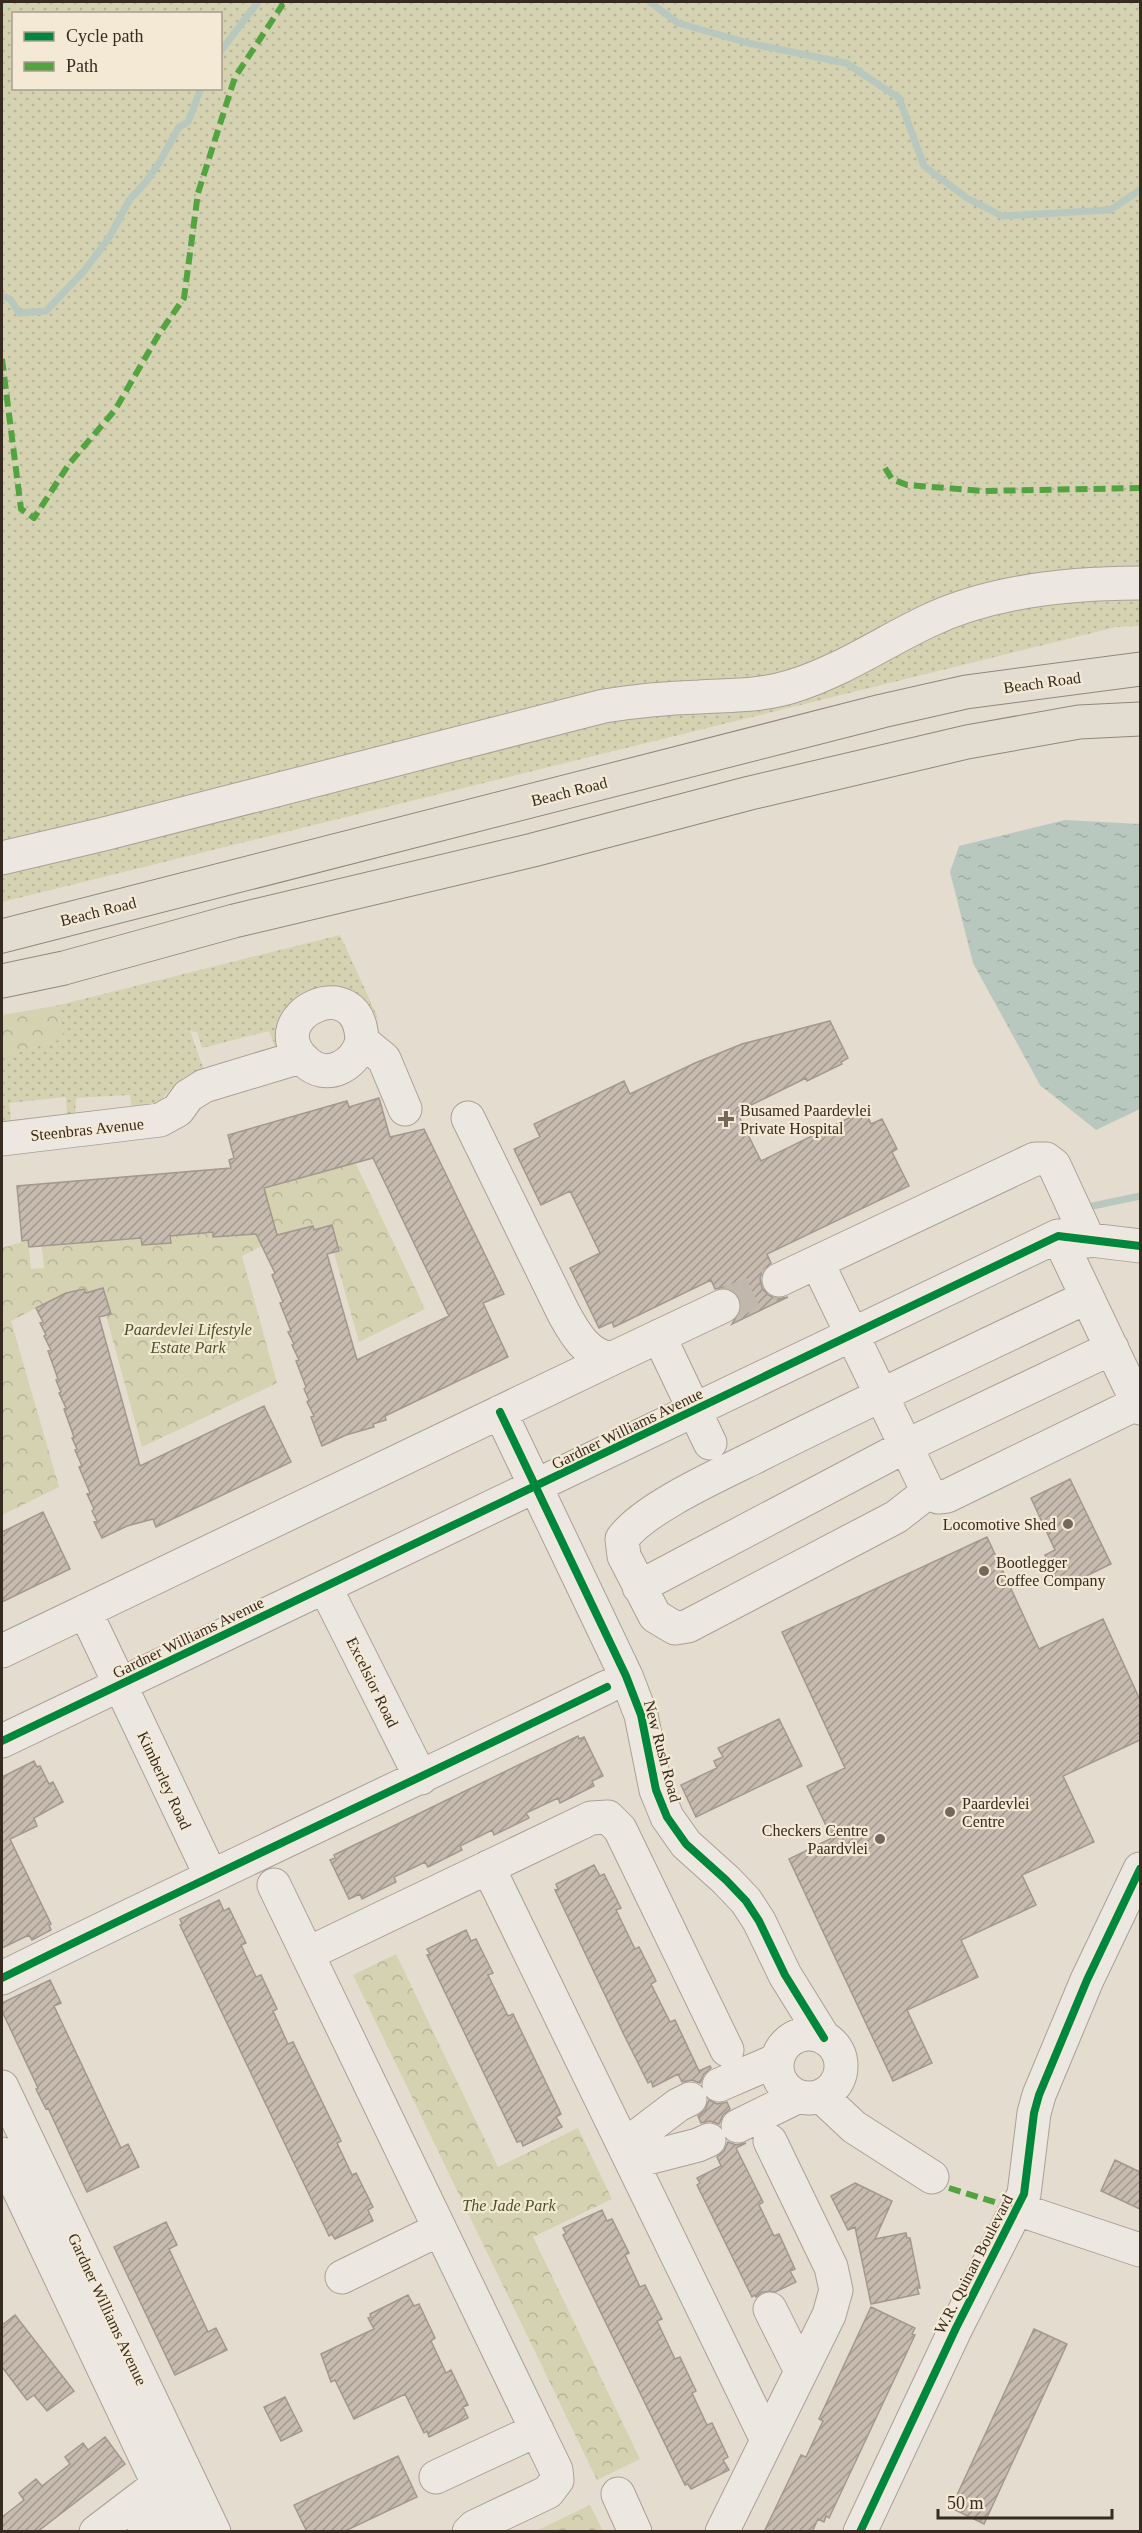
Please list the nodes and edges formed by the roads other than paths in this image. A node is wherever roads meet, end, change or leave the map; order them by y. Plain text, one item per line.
1 (1140, 583) edge
2 (1140, 669) edge
3 (1140, 719) edge
4 (2, 858) edge
5 (2, 936) edge
6 (2, 981) edge
7 (362, 1041) junction
8 (300, 1057) junction
9 (405, 1109) dead end
10 (468, 1118) dead end
11 (2, 1139) edge
12 (1073, 1239) junction
13 (1140, 1246) edge
14 (817, 1262) junction
15 (779, 1280) tunnel mouth
16 (1087, 1297) junction
17 (723, 1306) tunnel mouth
18 (852, 1335) junction
19 (659, 1336) junction
20 (1112, 1348) junction
21 (611, 1359) junction
22 (881, 1395) junction
23 (1139, 1405) edge
24 (694, 1411) junction
25 (500, 1412) junction
26 (710, 1443) dead end
27 (906, 1446) junction
28 (536, 1486) junction
29 (928, 1492) junction
30 (325, 1587) junction
31 (639, 1587) junction
32 (84, 1611) junction
33 (2, 1651) edge
34 (120, 1685) junction
35 (607, 1687) dead end
36 (2, 1741) edge
37 (421, 1778) junction
38 (488, 1867) junction
39 (1140, 1869) edge
40 (211, 1876) junction
41 (274, 1885) dead end
42 (307, 1954) junction
43 (2, 1978) edge
44 (798, 2046) junction
45 (727, 2050) dead end
46 (2, 2087) edge
47 (820, 2088) junction
48 (738, 2126) dead end
49 (709, 2140) dead end
50 (770, 2141) dead end
51 (2, 2154) edge
52 (628, 2154) junction
53 (932, 2177) dead end
54 (1017, 2209) junction
55 (440, 2229) junction
56 (1140, 2250) edge
57 (342, 2277) dead end
58 (770, 2309) dead end
59 (801, 2371) junction
60 (537, 2430) junction
61 (767, 2440) junction
62 (436, 2477) dead end
63 (172, 2478) junction
64 (618, 2494) dead end
65 (177, 2524) edge
66 (96, 2532) edge
67 (144, 2532) edge
68 (214, 2532) edge
69 (470, 2532) edge
70 (636, 2532) edge
71 (722, 2532) edge
72 (860, 2532) edge

1 - 4 street
2 - 5 main road, Beach Road
3 - 6 main road
7 - 8 street
7 - 8 street
7 - 9 street
8 - 11 street, Steenbras Avenue
10 - 21 street
12 - 13 street
12 - 14 street
12 - 16 street
12 - 18 street, Gardner Williams Avenue
14 - 15 street
14 - 18 street
16 - 20 street
16 - 22 street
17 - 19 street
18 - 22 street
18 - 24 street, Gardner Williams Avenue
19 - 21 street
19 - 24 street
20 - 23 street
20 - 27 street
21 - 25 street
22 - 27 street
22 - 31 street
23 - 29 street
24 - 26 street
24 - 28 street, Gardner Williams Avenue
25 - 28 street, New Rush Road
25 - 32 street
27 - 29 street
27 - 31 street
28 - 30 street, Gardner Williams Avenue
28 - 44 street, New Rush Road
29 - 31 street
30 - 34 street, Gardner Williams Avenue
30 - 37 street, Excelsior Road
32 - 33 street
32 - 34 street, Kimberley Road
34 - 36 street, Gardner Williams Avenue
34 - 40 street, Kimberley Road
35 - 37 street
37 - 40 street
38 - 42 street
38 - 45 street
38 - 52 street
39 - 54 street, W.R. Quinan Boulevard
40 - 43 street
41 - 42 street
42 - 55 street
44 - 47 street, New Rush Road
44 - 47 street, New Rush Road
44 - 52 street
46 - 63 street, Gardner Williams Avenue
47 - 48 street
47 - 53 street, New Rush Road
49 - 52 street
50 - 59 street
51 - 63 street, Gardner Williams Avenue
52 - 61 street
54 - 56 street
54 - 72 street, W.R. Quinan Boulevard
55 - 57 street
55 - 60 street
58 - 59 street
59 - 61 street
60 - 62 street
60 - 69 street
61 - 71 street
63 - 65 street, Gardner Williams Avenue
63 - 66 street
63 - 68 street, Gardner Williams Avenue
64 - 70 street
65 - 67 street

